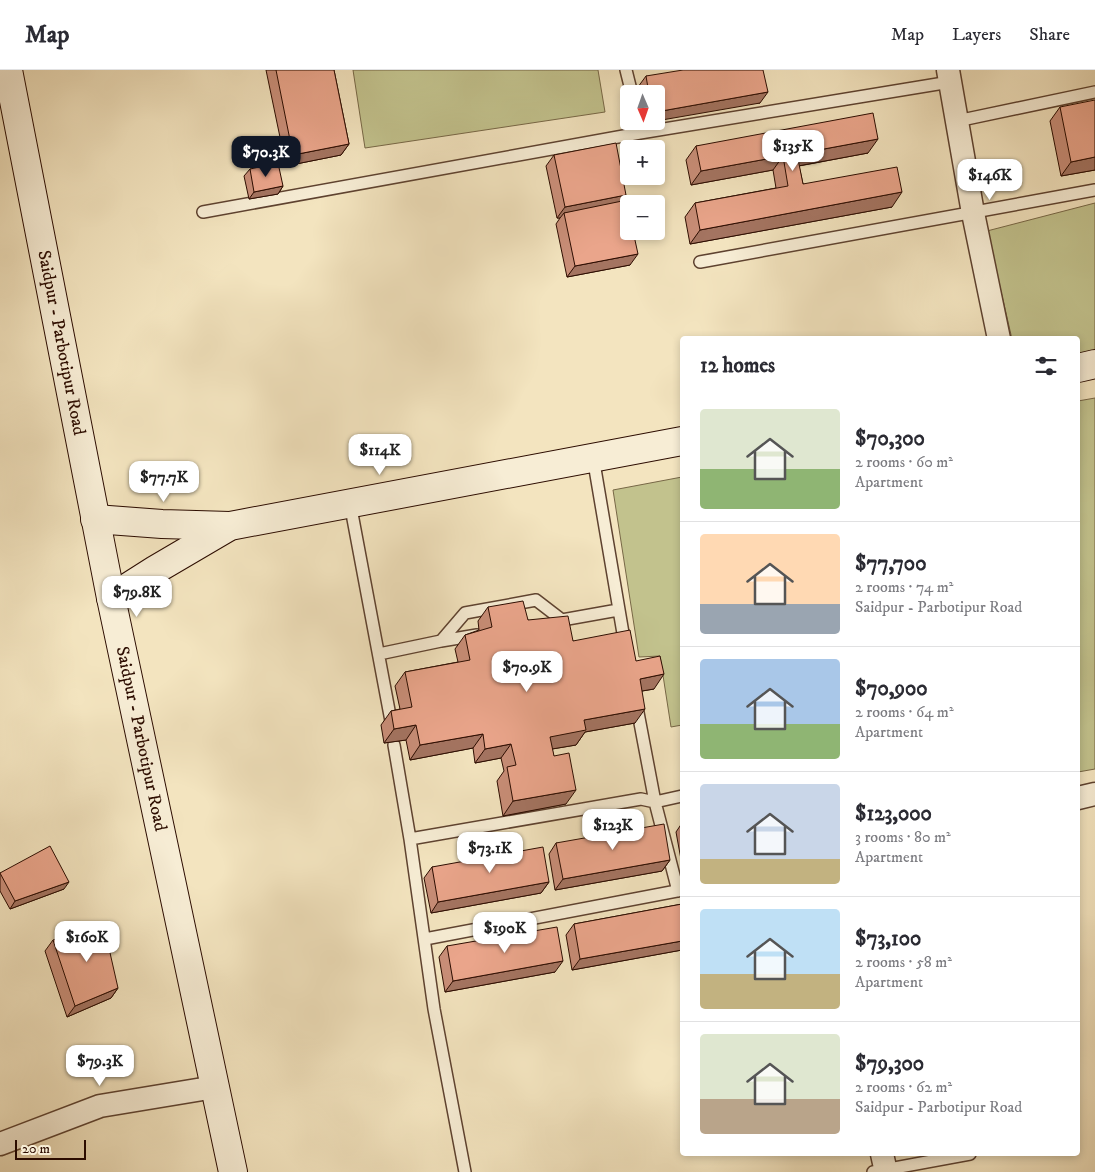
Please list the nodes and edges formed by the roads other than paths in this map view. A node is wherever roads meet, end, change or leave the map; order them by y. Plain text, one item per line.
1 (8, 70) edge
2 (626, 70) edge
3 (949, 76) edge
4 (630, 85) edge
5 (1095, 92) edge
6 (957, 121) junction
7 (665, 123) edge
8 (624, 130) edge
9 (1095, 190) edge
10 (203, 212) dead end
11 (973, 212) junction
12 (700, 262) dead end
13 (998, 336) edge
14 (1095, 364) edge
15 (1080, 368) edge
16 (680, 441) edge
17 (592, 458) junction
18 (350, 504) junction
19 (95, 519) junction
20 (230, 526) junction
21 (111, 598) junction
22 (618, 610) junction
23 (562, 620) junction
24 (545, 623) edge
25 (477, 635) edge
26 (441, 642) junction
27 (379, 654) junction
28 (627, 655) edge
29 (635, 696) edge
30 (390, 721) edge
31 (394, 745) edge
32 (1095, 794) edge
33 (680, 796) edge
34 (1080, 798) edge
35 (655, 802) junction
36 (410, 839) junction
37 (680, 890) edge
38 (425, 939) junction
39 (215, 1087) junction
40 (0, 1144) edge
41 (956, 1156) edge
42 (882, 1167) edge
43 (233, 1172) edge
44 (464, 1172) edge

1 - 19 main road, Saidpur - Parbotipur Road
2 - 4 lane
3 - 6 street
3 - 7 lane
5 - 6 lane
6 - 11 street
8 - 10 lane
9 - 11 lane
11 - 12 lane
11 - 13 street
14 - 15 main road
16 - 17 main road
17 - 18 main road
17 - 22 lane
18 - 20 main road
18 - 27 lane
19 - 20 main road
19 - 21 main road, Saidpur - Parbotipur Road
20 - 21 main road
21 - 39 main road, Saidpur - Parbotipur Road
22 - 23 lane
22 - 28 lane
23 - 24 lane
23 - 26 lane
25 - 26 lane
26 - 27 lane
27 - 30 lane
29 - 35 lane
31 - 36 lane
32 - 34 street
33 - 35 lane
35 - 36 lane
35 - 37 lane
36 - 38 lane
37 - 38 lane
38 - 44 lane
39 - 40 street
39 - 43 main road, Saidpur - Parbotipur Road
41 - 42 lane

